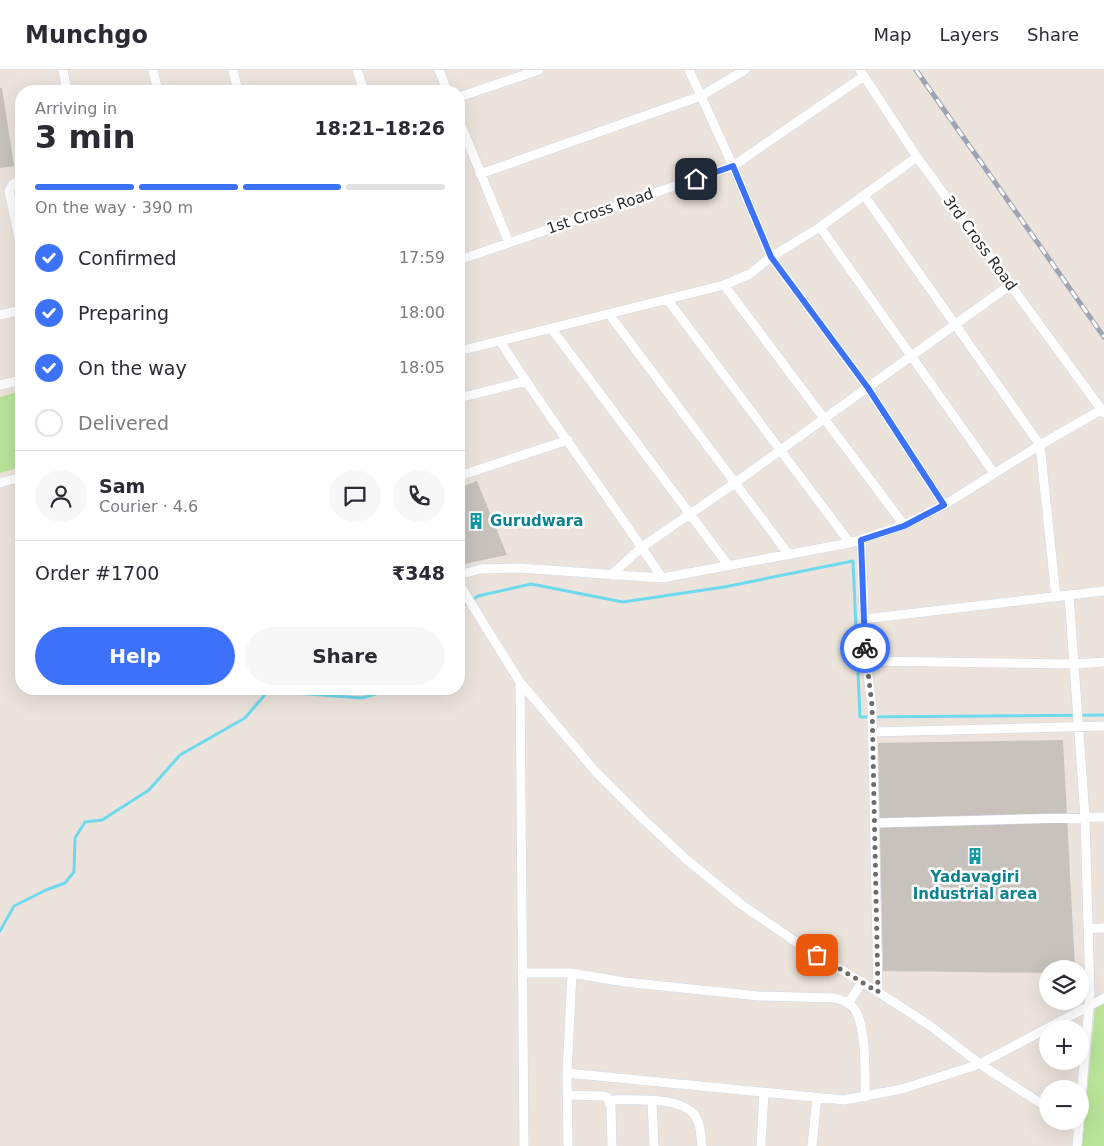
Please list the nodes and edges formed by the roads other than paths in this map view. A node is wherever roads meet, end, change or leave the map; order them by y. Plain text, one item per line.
1 (63, 70) edge
2 (153, 70) edge
3 (233, 70) edge
4 (357, 70) edge
5 (439, 70) edge
6 (539, 70) edge
7 (689, 70) edge
8 (744, 70) edge
9 (521, 73) edge
10 (862, 73) edge
11 (66, 85) edge
12 (157, 85) edge
13 (237, 85) edge
14 (362, 85) edge
15 (445, 85) edge
16 (465, 95) edge
17 (701, 96) junction
18 (465, 135) edge
19 (917, 157) junction
20 (733, 166) junction
21 (480, 174) junction
22 (15, 183) edge
23 (864, 195) junction
24 (15, 220) edge
25 (820, 226) junction
26 (509, 243) junction
27 (771, 257) junction
28 (465, 258) edge
29 (724, 285) junction
30 (1010, 285) junction
31 (667, 299) junction
32 (15, 311) edge
33 (609, 314) junction
34 (0, 315) edge
35 (955, 325) junction
36 (551, 328) junction
37 (500, 341) junction
38 (465, 350) edge
39 (912, 356) junction
40 (15, 381) edge
41 (526, 381) junction
42 (0, 385) edge
43 (868, 388) junction
44 (465, 396) edge
45 (1103, 412) edge
46 (825, 418) junction
47 (568, 440) junction
48 (1040, 445) junction
49 (780, 451) junction
50 (994, 473) junction
51 (465, 474) edge
52 (15, 479) edge
53 (0, 483) edge
54 (735, 483) junction
55 (944, 505) junction
56 (690, 515) junction
57 (904, 526) junction
58 (850, 543) junction
59 (861, 544) junction
60 (642, 547) junction
61 (788, 554) junction
62 (728, 566) junction
63 (465, 573) edge
64 (611, 575) junction
65 (662, 578) junction
66 (1104, 591) edge
67 (465, 594) edge
68 (1069, 595) junction
69 (1056, 597) junction
70 (864, 618) junction
71 (866, 661) junction
72 (1104, 662) edge
73 (1075, 664) junction
74 (520, 682) junction
75 (1079, 726) junction
76 (1104, 726) edge
77 (872, 729) junction
78 (1085, 817) junction
79 (1104, 817) edge
80 (875, 823) junction
81 (1104, 928) edge
82 (1088, 929) junction
83 (522, 973) junction
84 (572, 973) junction
85 (862, 982) junction
86 (878, 992) junction
87 (1104, 998) edge
88 (848, 1004) junction
89 (1090, 1005) junction
90 (980, 1064) junction
91 (567, 1073) junction
92 (1083, 1080) edge
93 (764, 1092) junction
94 (567, 1095) junction
95 (866, 1097) junction
96 (817, 1098) junction
97 (609, 1100) junction
98 (652, 1101) junction
99 (1039, 1102) edge
100 (1079, 1130) edge
101 (760, 1145) edge
102 (524, 1146) edge
103 (568, 1146) edge
104 (612, 1146) edge
105 (654, 1146) edge
106 (702, 1146) edge
107 (812, 1146) edge
108 (1077, 1146) edge

1 - 11 street
2 - 12 street
3 - 13 street
4 - 14 street
5 - 15 street
6 - 9 street
7 - 17 street
8 - 17 street
9 - 16 street
10 - 19 street, 3rd Cross Road
10 - 20 street, 1st Cross Road
17 - 20 street
17 - 21 street
18 - 21 street
19 - 23 street
19 - 30 street, 3rd Cross Road
20 - 26 street, 1st Cross Road
20 - 27 street
21 - 26 street
22 - 24 street
23 - 25 street
23 - 35 street
25 - 27 street
25 - 39 street
26 - 28 street, 1st Cross Road
27 - 29 street
27 - 43 street
29 - 31 street
29 - 46 street
30 - 35 street
30 - 45 street, 3rd Cross Road
31 - 33 street
31 - 49 street
32 - 34 street
33 - 36 street
33 - 54 street
35 - 39 street
35 - 48 street
36 - 37 street
36 - 56 street
37 - 38 street
37 - 41 street
39 - 43 street
39 - 50 street
40 - 42 street
41 - 44 street
41 - 47 street
43 - 46 street
43 - 55 street
45 - 48 street
46 - 49 street
46 - 57 street
47 - 51 street
47 - 60 street
48 - 50 street
48 - 69 street
49 - 54 street
49 - 58 street
50 - 55 street
52 - 53 street
54 - 56 street
54 - 61 street
55 - 57 street
56 - 60 street
56 - 62 street
57 - 59 street
58 - 59 street
58 - 61 street
59 - 70 street
60 - 64 street
60 - 65 street
61 - 62 street
62 - 65 street
63 - 64 street
64 - 65 street
66 - 68 street
67 - 74 street
68 - 69 street
68 - 73 street
69 - 70 street
70 - 71 street
71 - 73 street
71 - 77 street
72 - 73 street
73 - 75 street
74 - 83 street
74 - 85 street
75 - 76 street
75 - 77 street
75 - 78 street
77 - 80 street
78 - 79 street
78 - 80 street
78 - 82 street
80 - 86 street
81 - 82 street
82 - 89 street
83 - 84 street
83 - 102 street
84 - 88 street
84 - 91 street
85 - 86 street
85 - 88 street
86 - 90 street
87 - 89 street
88 - 95 street
89 - 90 street
89 - 92 street
90 - 95 street
90 - 99 street
91 - 93 street
91 - 94 street
93 - 96 street
93 - 101 street
94 - 97 street
94 - 103 street
95 - 96 street
96 - 107 street
97 - 98 street
97 - 104 street
98 - 105 street
98 - 106 street
100 - 108 street

